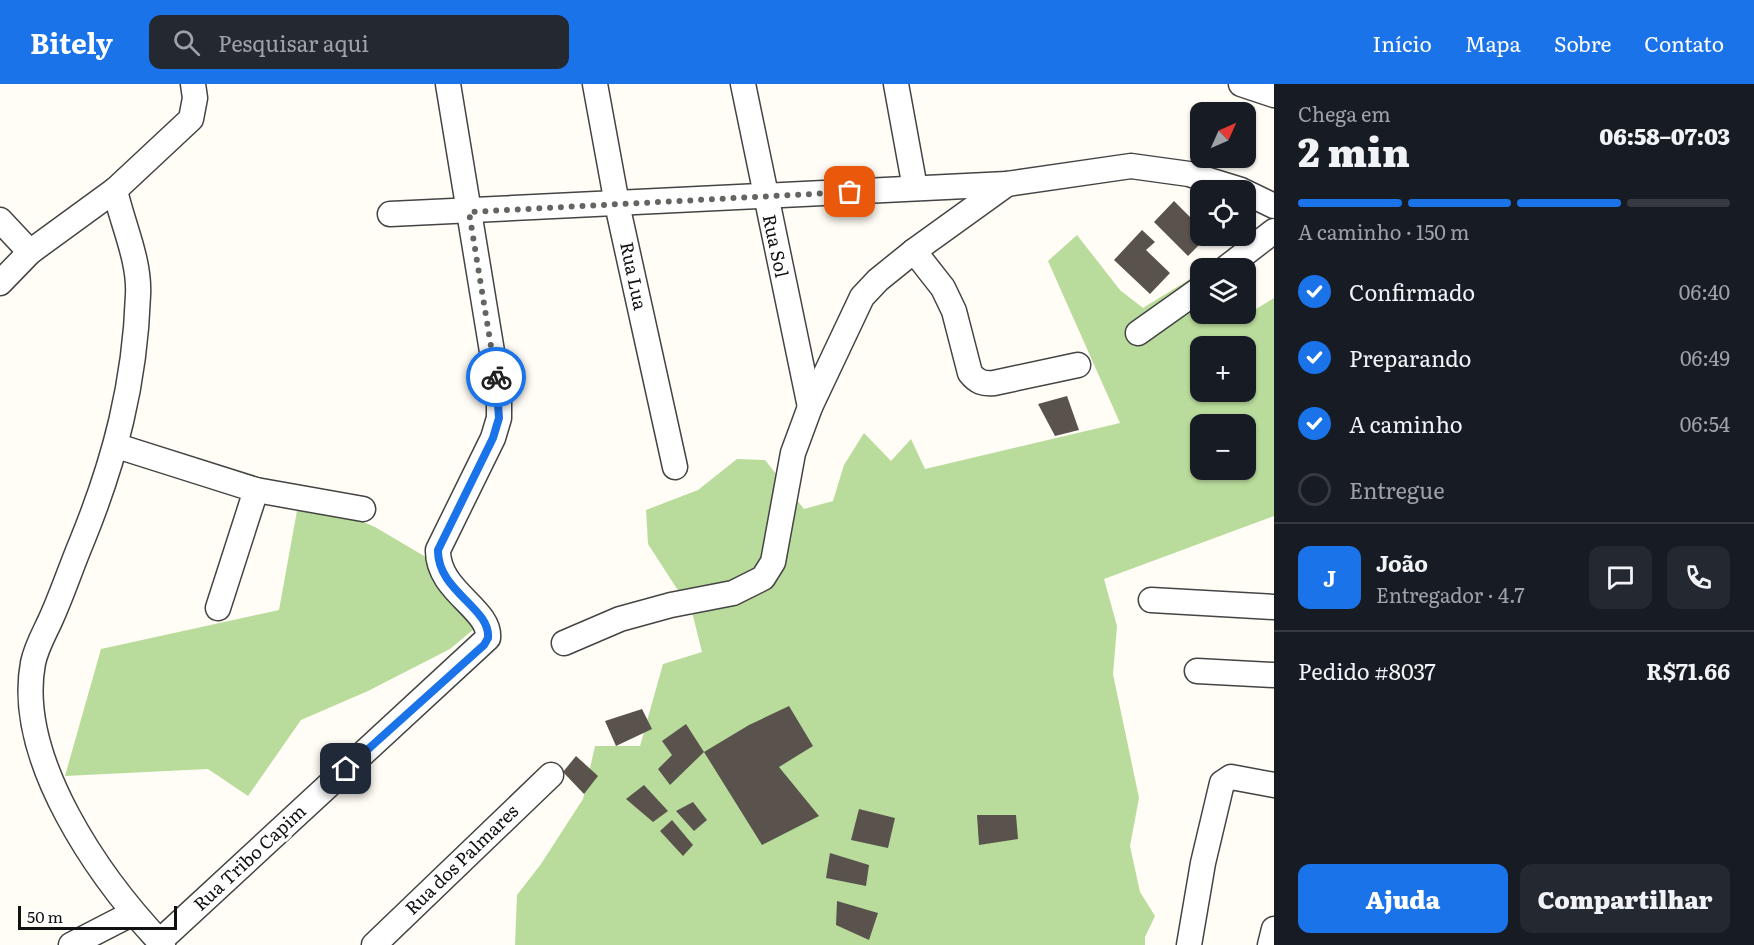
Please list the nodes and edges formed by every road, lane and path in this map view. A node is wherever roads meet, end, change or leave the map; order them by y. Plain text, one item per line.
1 (194, 84) edge
2 (448, 84) edge
3 (595, 84) edge
4 (743, 84) edge
5 (896, 84) edge
6 (1241, 84) edge
7 (1274, 95) edge
8 (1208, 180) edge
9 (1007, 184) junction
10 (915, 188) junction
11 (115, 189) junction
12 (765, 197) junction
13 (1256, 197) edge
14 (617, 204) junction
15 (1274, 206) edge
16 (469, 212) junction
17 (390, 214) dead end
18 (0, 220) edge
19 (1274, 231) edge
20 (30, 252) junction
21 (914, 252) junction
22 (1240, 258) edge
23 (0, 283) edge
24 (1190, 296) edge
25 (1138, 333) dead end
26 (1078, 365) dead end
27 (810, 407) junction
28 (117, 446) junction
29 (675, 467) dead end
30 (256, 490) junction
31 (363, 509) dead end
32 (1151, 600) dead end
33 (1274, 607) edge
34 (218, 608) dead end
35 (564, 643) dead end
36 (1197, 671) dead end
37 (1274, 675) edge
38 (551, 776) dead end
39 (1274, 785) edge
40 (133, 914) junction
41 (1274, 928) edge
42 (162, 943) edge
43 (71, 945) edge
44 (374, 945) edge
45 (1189, 945) edge
46 (1270, 945) edge

1 - 11 street
2 - 16 street, Rua Tribo Capim
3 - 14 street, Rua Lua
4 - 12 street, Rua Sol
5 - 10 street
6 - 7 street
8 - 9 street
9 - 10 street
9 - 21 street
10 - 12 street
11 - 20 street
11 - 28 street
12 - 14 street
12 - 27 street, Rua Sol
13 - 15 street
14 - 16 street
14 - 29 street, Rua Lua
16 - 17 street
16 - 42 street, Rua Tribo Capim
18 - 20 street
19 - 22 street
20 - 23 street
21 - 26 street
21 - 27 street
24 - 25 street
27 - 35 street
28 - 30 street
28 - 40 street
30 - 31 street
30 - 34 street
32 - 33 street
36 - 37 street
38 - 44 street, Rua dos Palmares
39 - 45 street
40 - 42 street
40 - 43 street
41 - 46 street

